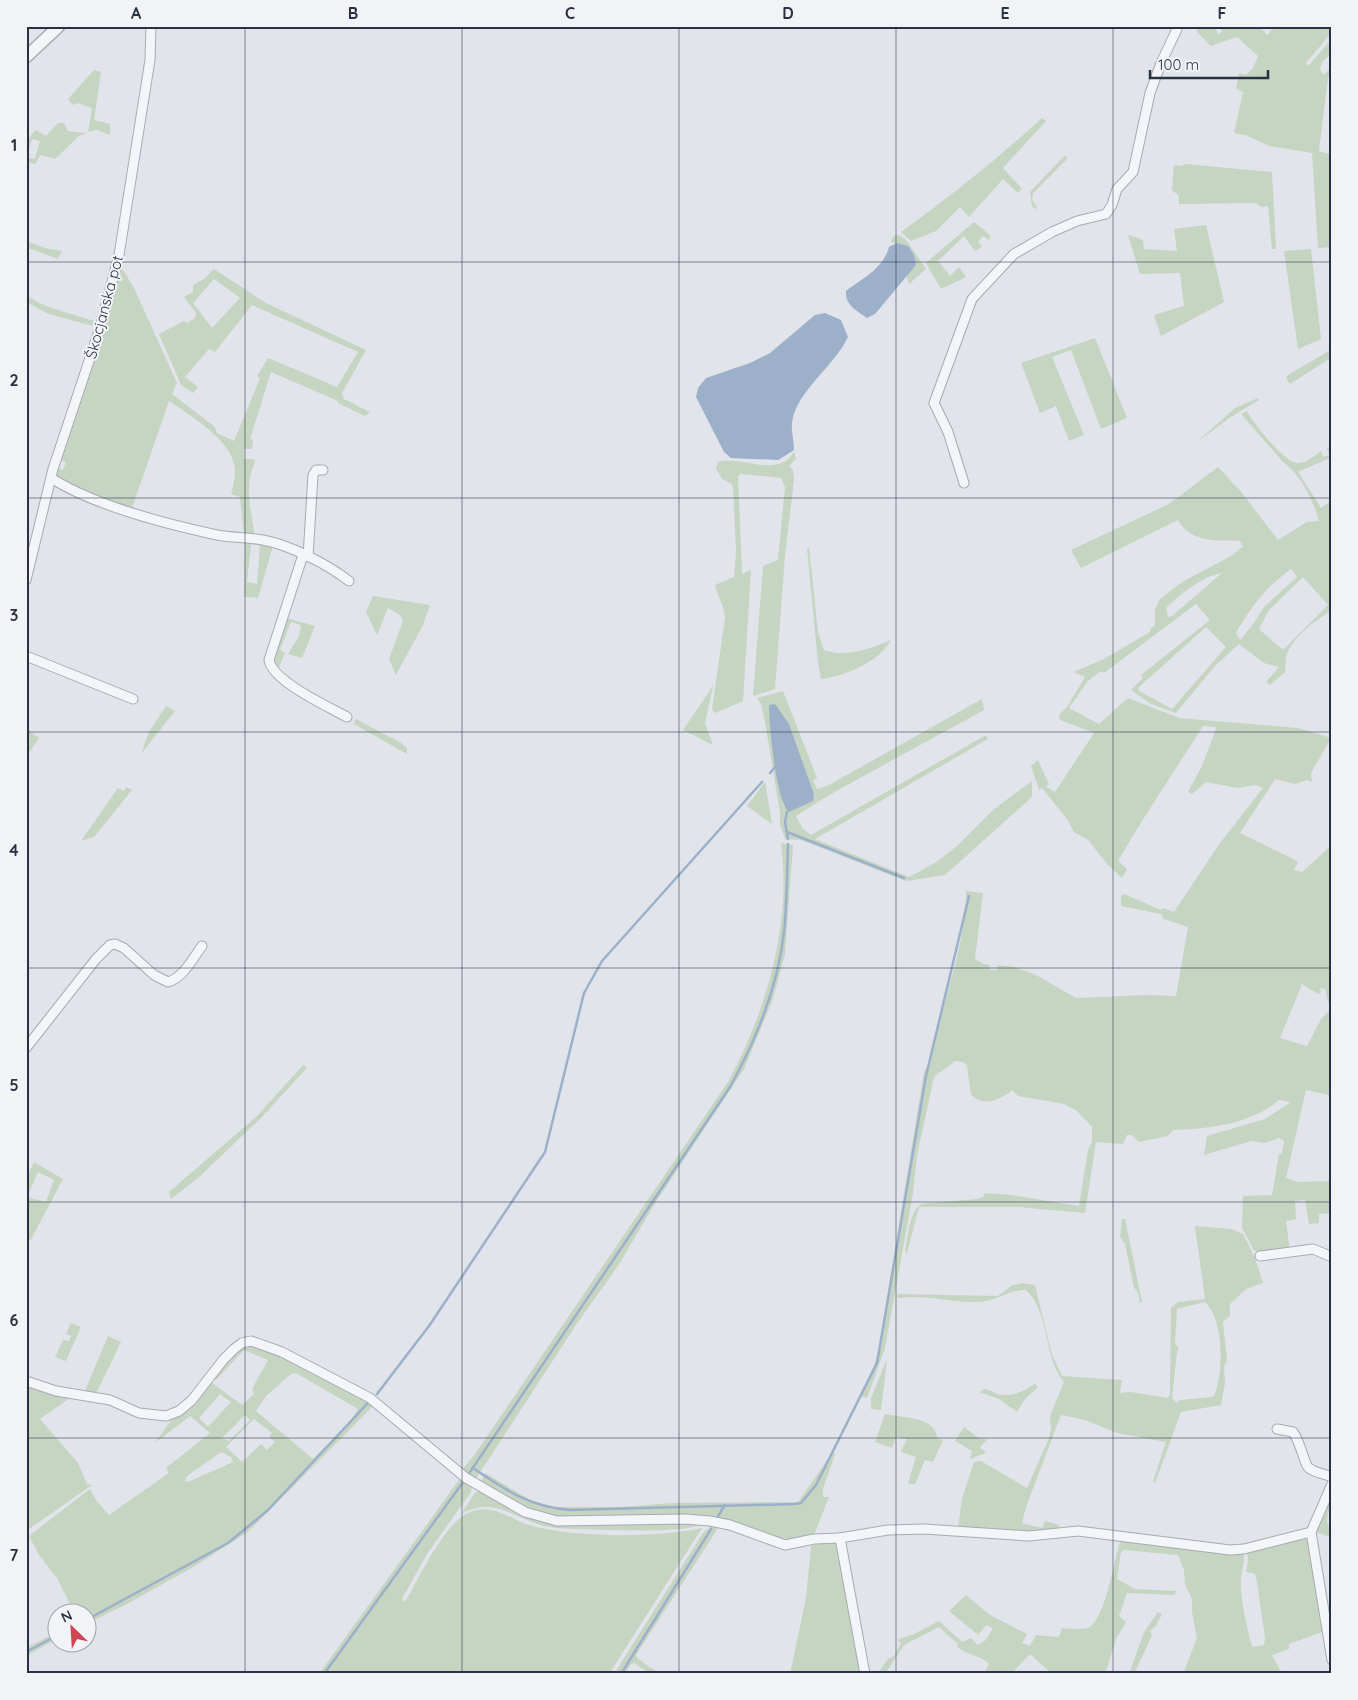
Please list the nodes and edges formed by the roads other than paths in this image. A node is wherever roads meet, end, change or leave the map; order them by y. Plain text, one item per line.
1 (58, 26) edge
2 (151, 26) edge
3 (1176, 26) edge
4 (26, 57) edge
5 (323, 470) dead end
6 (51, 478) junction
7 (964, 483) dead end
8 (306, 556) junction
9 (26, 580) edge
10 (349, 581) dead end
11 (26, 656) edge
12 (132, 699) dead end
13 (347, 717) dead end
14 (202, 946) dead end
15 (26, 1048) edge
16 (1260, 1256) dead end
17 (1332, 1257) edge
18 (26, 1381) edge
19 (1277, 1429) dead end
20 (1332, 1477) edge
21 (1332, 1484) edge
22 (1312, 1532) junction
23 (840, 1538) junction
24 (1332, 1660) edge
25 (865, 1674) edge

1 - 4 street
2 - 6 street, Škocjanska pot
3 - 7 street
5 - 8 street
6 - 8 street
6 - 9 street, Škocjanska pot
8 - 10 street
8 - 13 street
11 - 12 street
14 - 15 street
16 - 17 street
18 - 23 street
19 - 20 street
21 - 22 street
22 - 23 street
22 - 24 street
23 - 25 street

